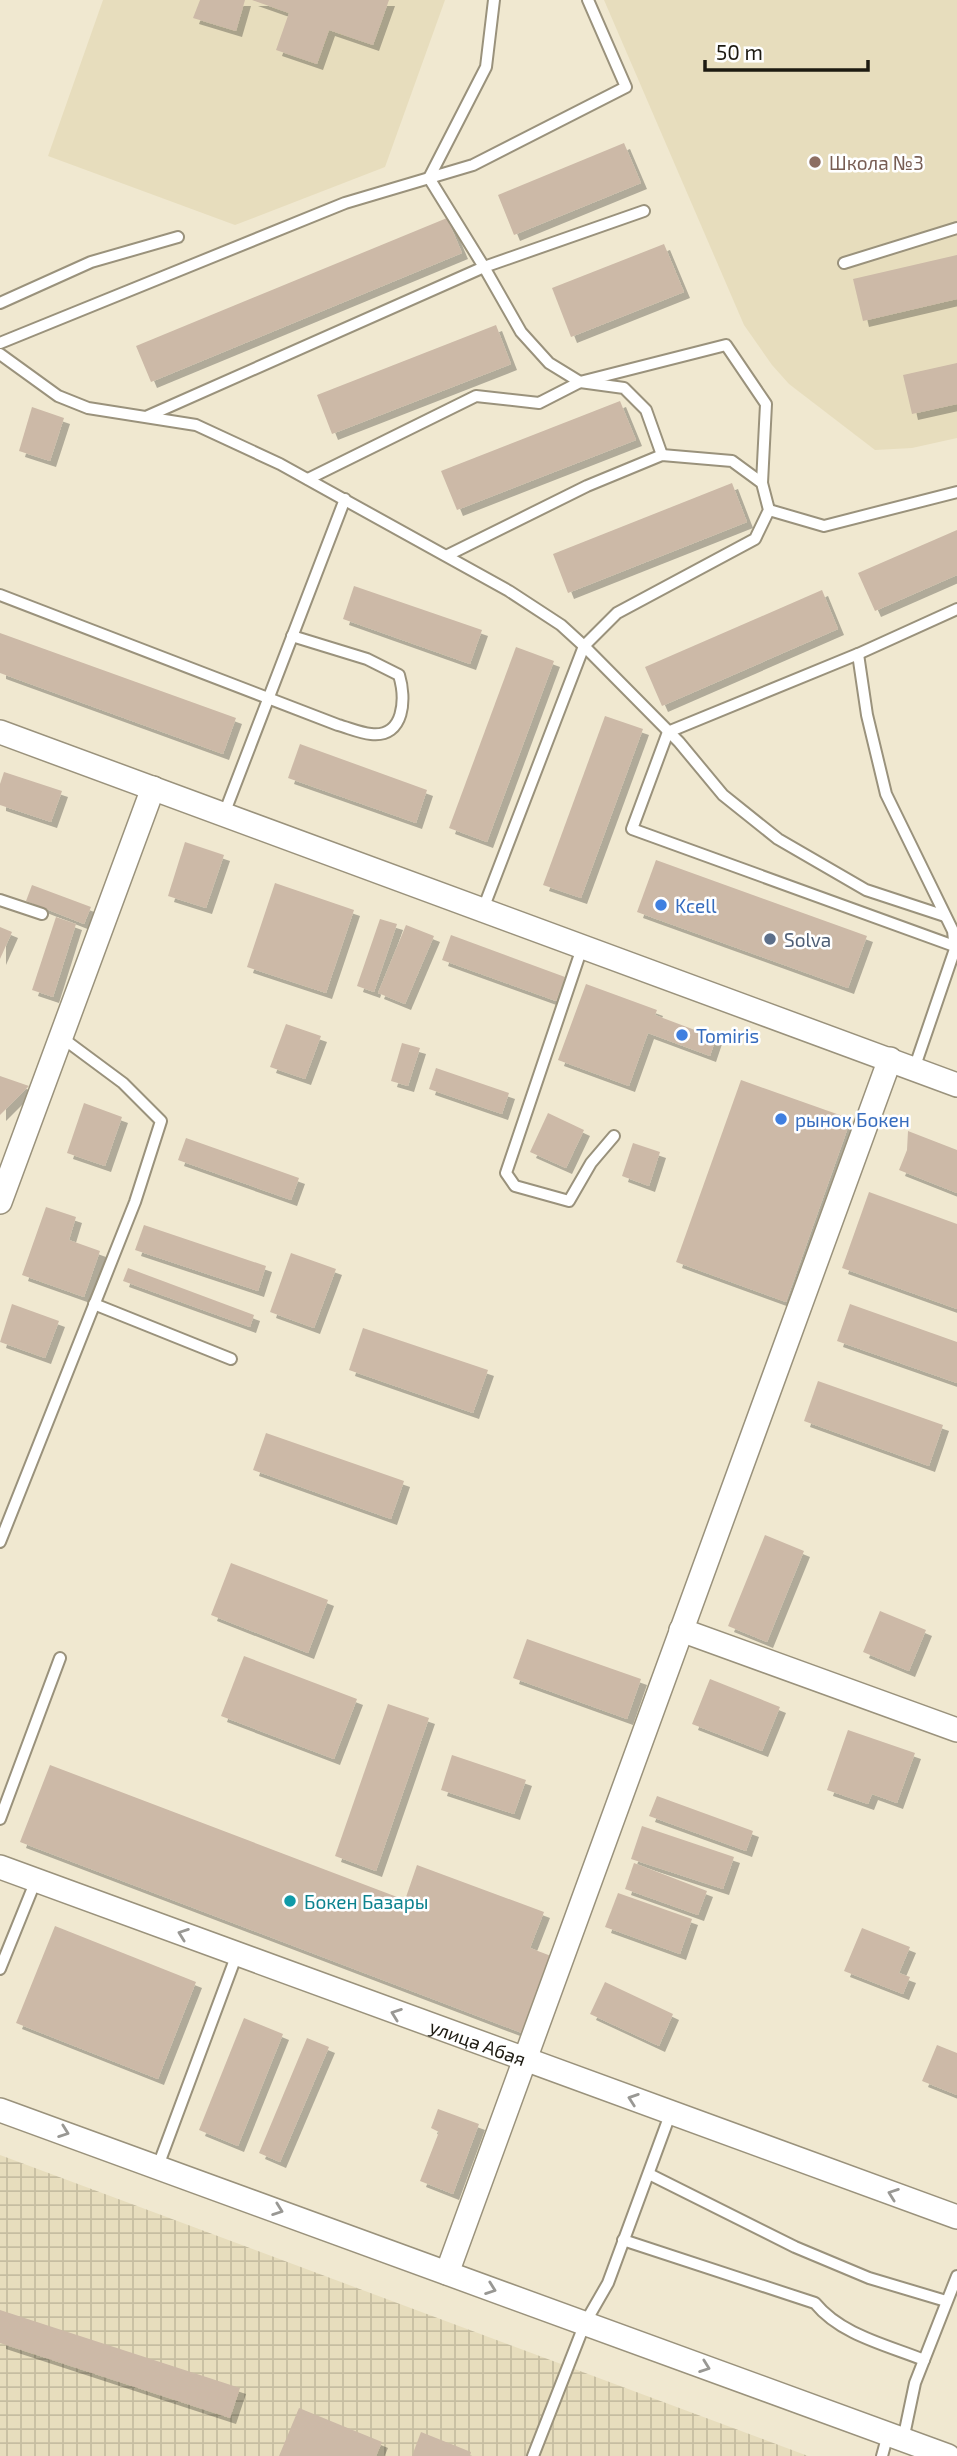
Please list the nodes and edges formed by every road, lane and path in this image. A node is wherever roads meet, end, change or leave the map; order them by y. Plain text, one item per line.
1 (494, 0) edge
2 (588, 0) edge
3 (429, 178) junction
4 (644, 211) dead end
5 (957, 228) edge
6 (178, 237) dead end
7 (844, 263) dead end
8 (484, 267) junction
9 (0, 303) edge
10 (0, 343) edge
11 (0, 354) edge
12 (580, 382) junction
13 (148, 416) junction
14 (662, 456) junction
15 (308, 479) junction
16 (762, 483) junction
17 (957, 492) edge
18 (345, 499) junction
19 (769, 510) junction
20 (448, 555) junction
21 (0, 595) edge
22 (957, 609) edge
23 (292, 636) junction
24 (584, 646) junction
25 (858, 654) junction
26 (269, 697) junction
27 (0, 732) edge
28 (668, 732) junction
29 (153, 788) junction
30 (224, 814) junction
31 (0, 900) edge
32 (483, 908) junction
33 (42, 914) dead end
34 (945, 916) junction
35 (583, 945) junction
36 (956, 948) edge
37 (61, 1037) junction
38 (890, 1059) junction
39 (914, 1069) junction
40 (957, 1085) edge
41 (614, 1136) dead end
42 (0, 1202) edge
43 (94, 1304) junction
44 (232, 1359) dead end
45 (0, 1542) edge
46 (681, 1630) junction
47 (60, 1658) dead end
48 (957, 1730) edge
49 (0, 1819) edge
50 (0, 1867) edge
51 (36, 1880) junction
52 (237, 1954) junction
53 (0, 1969) edge
54 (525, 2062) junction
55 (0, 2109) edge
56 (671, 2112) junction
57 (158, 2166) junction
58 (649, 2174) junction
59 (957, 2217) edge
60 (623, 2240) junction
61 (447, 2273) junction
62 (957, 2276) edge
63 (946, 2301) junction
64 (585, 2323) junction
65 (924, 2360) junction
66 (891, 2443) edge
67 (533, 2456) edge
68 (948, 2456) edge

1 - 3 lane
2 - 3 lane
3 - 8 lane
3 - 10 lane
4 - 8 lane
5 - 7 lane
6 - 9 lane
8 - 12 lane
8 - 13 lane
11 - 13 lane
12 - 14 lane
12 - 15 lane
12 - 16 lane
13 - 15 lane
14 - 16 lane
14 - 20 lane
15 - 18 lane
16 - 19 lane
17 - 19 lane
18 - 20 lane
18 - 23 lane
19 - 24 lane
20 - 24 lane
21 - 26 lane
22 - 25 lane
23 - 26 lane
23 - 26 lane
24 - 28 lane
24 - 32 lane
25 - 28 lane
25 - 34 lane
26 - 30 lane
27 - 29 street
28 - 34 lane
28 - 36 lane
29 - 30 street
29 - 37 street
30 - 32 street
31 - 33 lane
32 - 35 street
34 - 36 lane
35 - 38 street
35 - 41 lane
36 - 39 lane
37 - 42 street
37 - 43 lane
38 - 39 street
38 - 46 street
39 - 40 street
43 - 44 lane
43 - 45 lane
46 - 48 street
46 - 54 street
47 - 49 lane
50 - 51 street, улица Абая
52 -> 51 street, улица Абая
51 - 53 lane
54 -> 52 street, улица Абая
52 - 57 lane
56 -> 54 street, улица Абая
54 - 61 street
55 -> 57 street
56 - 58 lane
59 -> 56 street, улица Абая
57 -> 61 street
58 - 60 lane
58 - 63 lane
60 - 64 lane
60 - 65 lane
61 -> 64 street
62 - 63 lane
63 - 65 lane
64 -> 66 street
64 - 67 lane
65 - 66 lane
66 - 68 street

